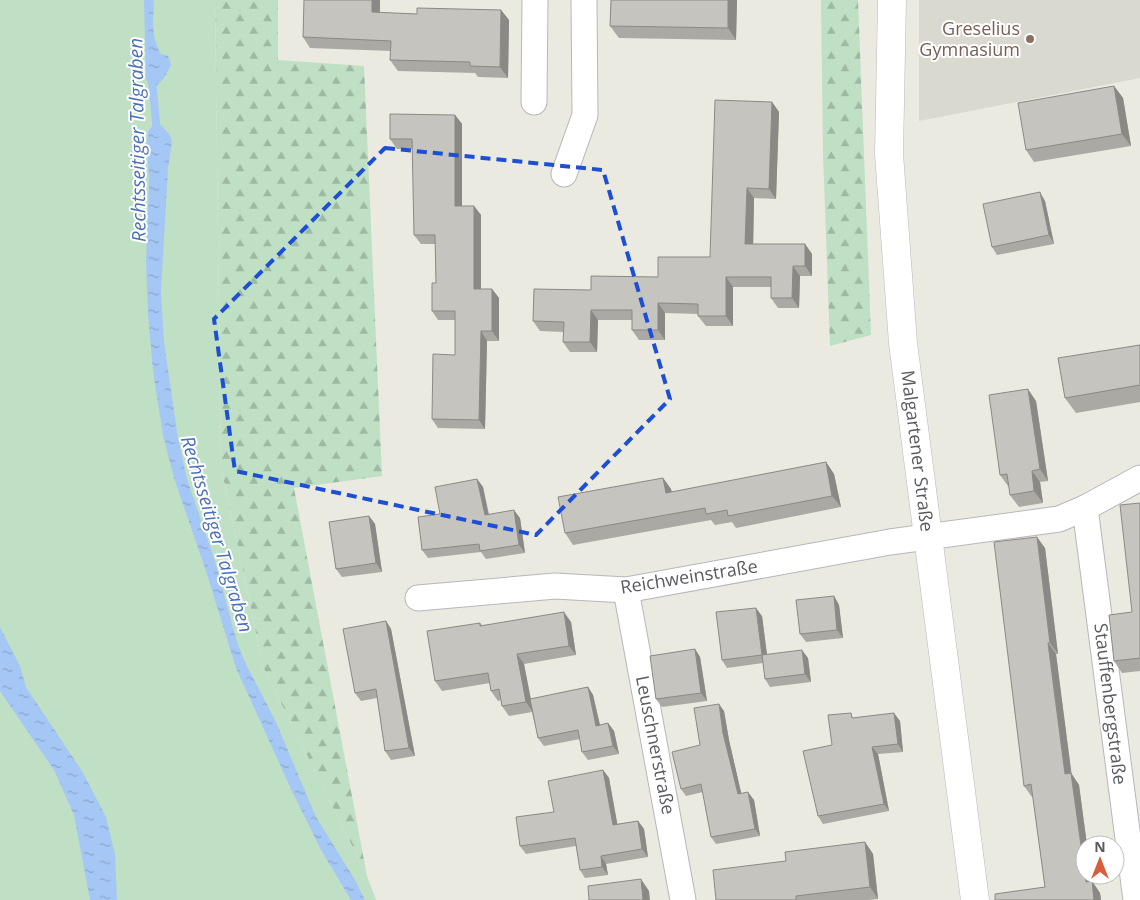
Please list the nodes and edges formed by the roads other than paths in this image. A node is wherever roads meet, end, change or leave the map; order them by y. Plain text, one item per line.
1 (535, 0) edge
2 (584, 0) edge
3 (892, 0) edge
4 (534, 102) dead end
5 (564, 174) dead end
6 (1140, 478) edge
7 (1085, 508) junction
8 (928, 536) junction
9 (626, 590) junction
10 (418, 598) dead end
11 (683, 900) edge
12 (975, 900) edge
13 (1136, 900) edge

1 - 4 street
2 - 5 street
3 - 8 street, Malgartener Straße
6 - 7 street, Reichweinstraße
7 - 8 street, Reichweinstraße
7 - 13 street, Stauffenbergstraße
8 - 9 street, Reichweinstraße
8 - 12 street, Malgartener Straße
9 - 10 street, Reichweinstraße
9 - 11 street, Leuschnerstraße

